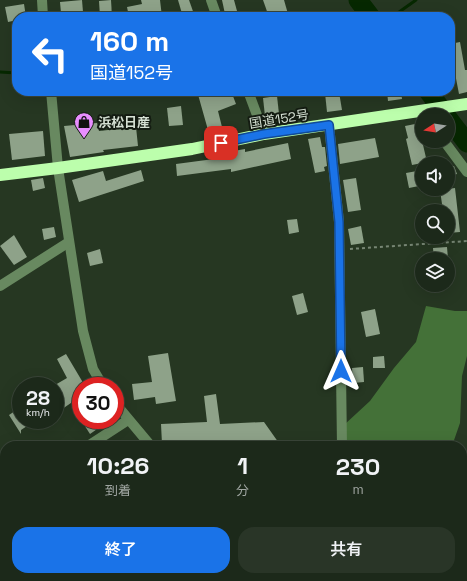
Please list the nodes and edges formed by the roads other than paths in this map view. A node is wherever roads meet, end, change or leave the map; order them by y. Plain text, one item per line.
1 (42, 0) edge
2 (211, 0) edge
3 (43, 12) edge
4 (215, 12) edge
5 (51, 96) edge
6 (250, 96) edge
7 (461, 105) edge
8 (446, 108) edge
9 (415, 113) edge
10 (329, 125) junction
11 (264, 134) junction
12 (449, 148) edge
13 (58, 168) junction
14 (467, 172) edge
15 (0, 175) edge
16 (69, 242) junction
17 (0, 286) edge
18 (98, 377) edge
19 (124, 415) edge
20 (128, 420) junction
21 (96, 441) edge
22 (147, 441) edge
23 (342, 441) edge

1 - 3 street
2 - 4 street
5 - 13 street
6 - 11 street
7 - 8 highway, 国道152号
9 - 10 highway, 国道152号
10 - 11 highway, 国道152号
10 - 23 street
11 - 13 highway, 国道152号
12 - 14 street
13 - 15 highway, 国道152号
13 - 16 street
16 - 17 street
16 - 18 street
19 - 20 street
20 - 21 street
20 - 22 street

